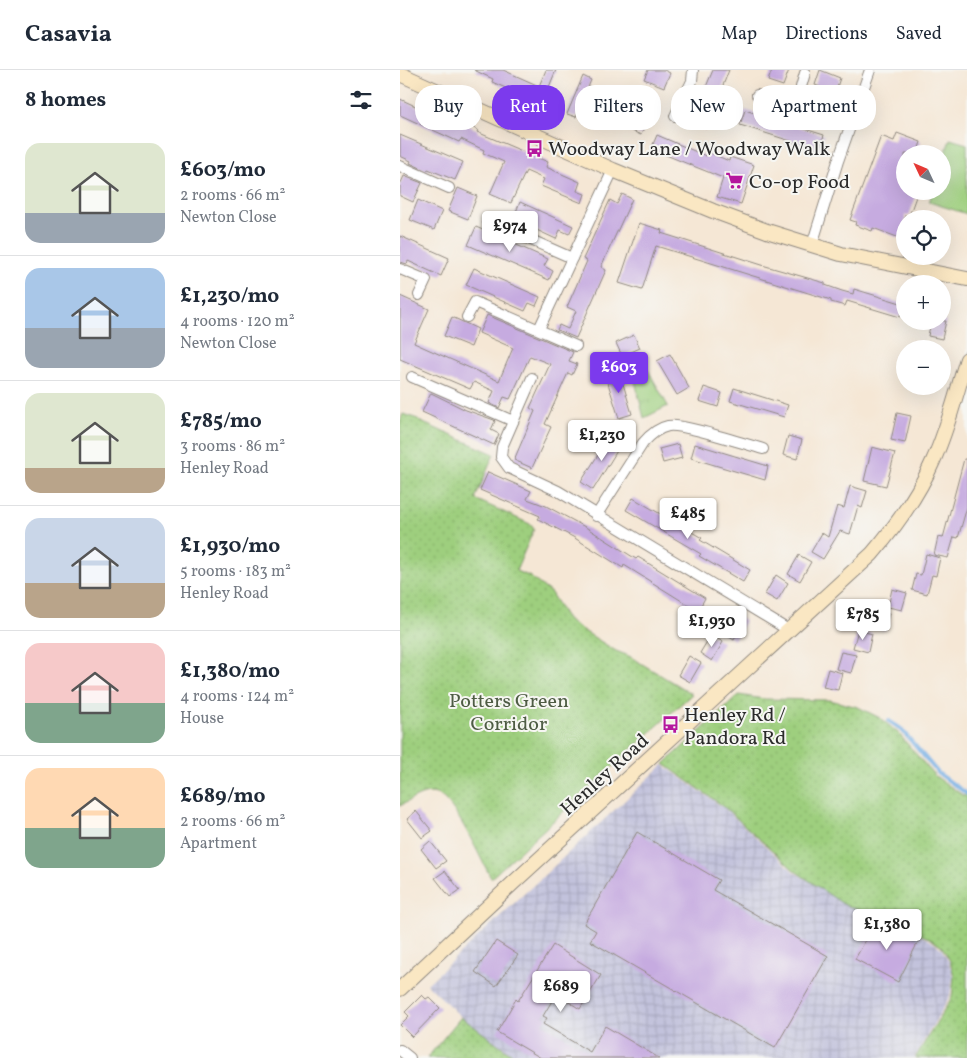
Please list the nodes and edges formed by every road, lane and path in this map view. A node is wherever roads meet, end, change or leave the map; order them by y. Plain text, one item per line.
1 (693, 70) edge
2 (870, 70) edge
3 (804, 73) dead end
4 (400, 74) edge
5 (690, 85) edge
6 (801, 85) edge
7 (864, 85) edge
8 (849, 130) edge
9 (400, 166) edge
10 (613, 170) junction
11 (449, 188) dead end
12 (488, 221) dead end
13 (812, 245) junction
14 (572, 258) junction
15 (400, 269) edge
16 (967, 279) edge
17 (419, 295) dead end
18 (467, 318) dead end
19 (539, 329) junction
20 (576, 346) dead end
21 (967, 358) edge
22 (412, 377) dead end
23 (532, 378) dead end
24 (513, 421) junction
25 (763, 449) dead end
26 (596, 516) junction
27 (790, 631) junction
28 (400, 989) edge
29 (400, 1051) edge
30 (410, 1058) edge

1 - 5 street
2 - 7 street
3 - 6 street
4 - 10 main road
8 - 13 street
9 - 11 street
10 - 13 main road
10 - 14 street
12 - 14 street
13 - 16 main road
14 - 19 street
15 - 17 street
18 - 19 street
19 - 20 street
21 - 27 main road, Henley Road
22 - 24 street
23 - 24 street
24 - 26 street
25 - 26 street
26 - 27 street
27 - 28 main road, Henley Road
29 - 30 street

